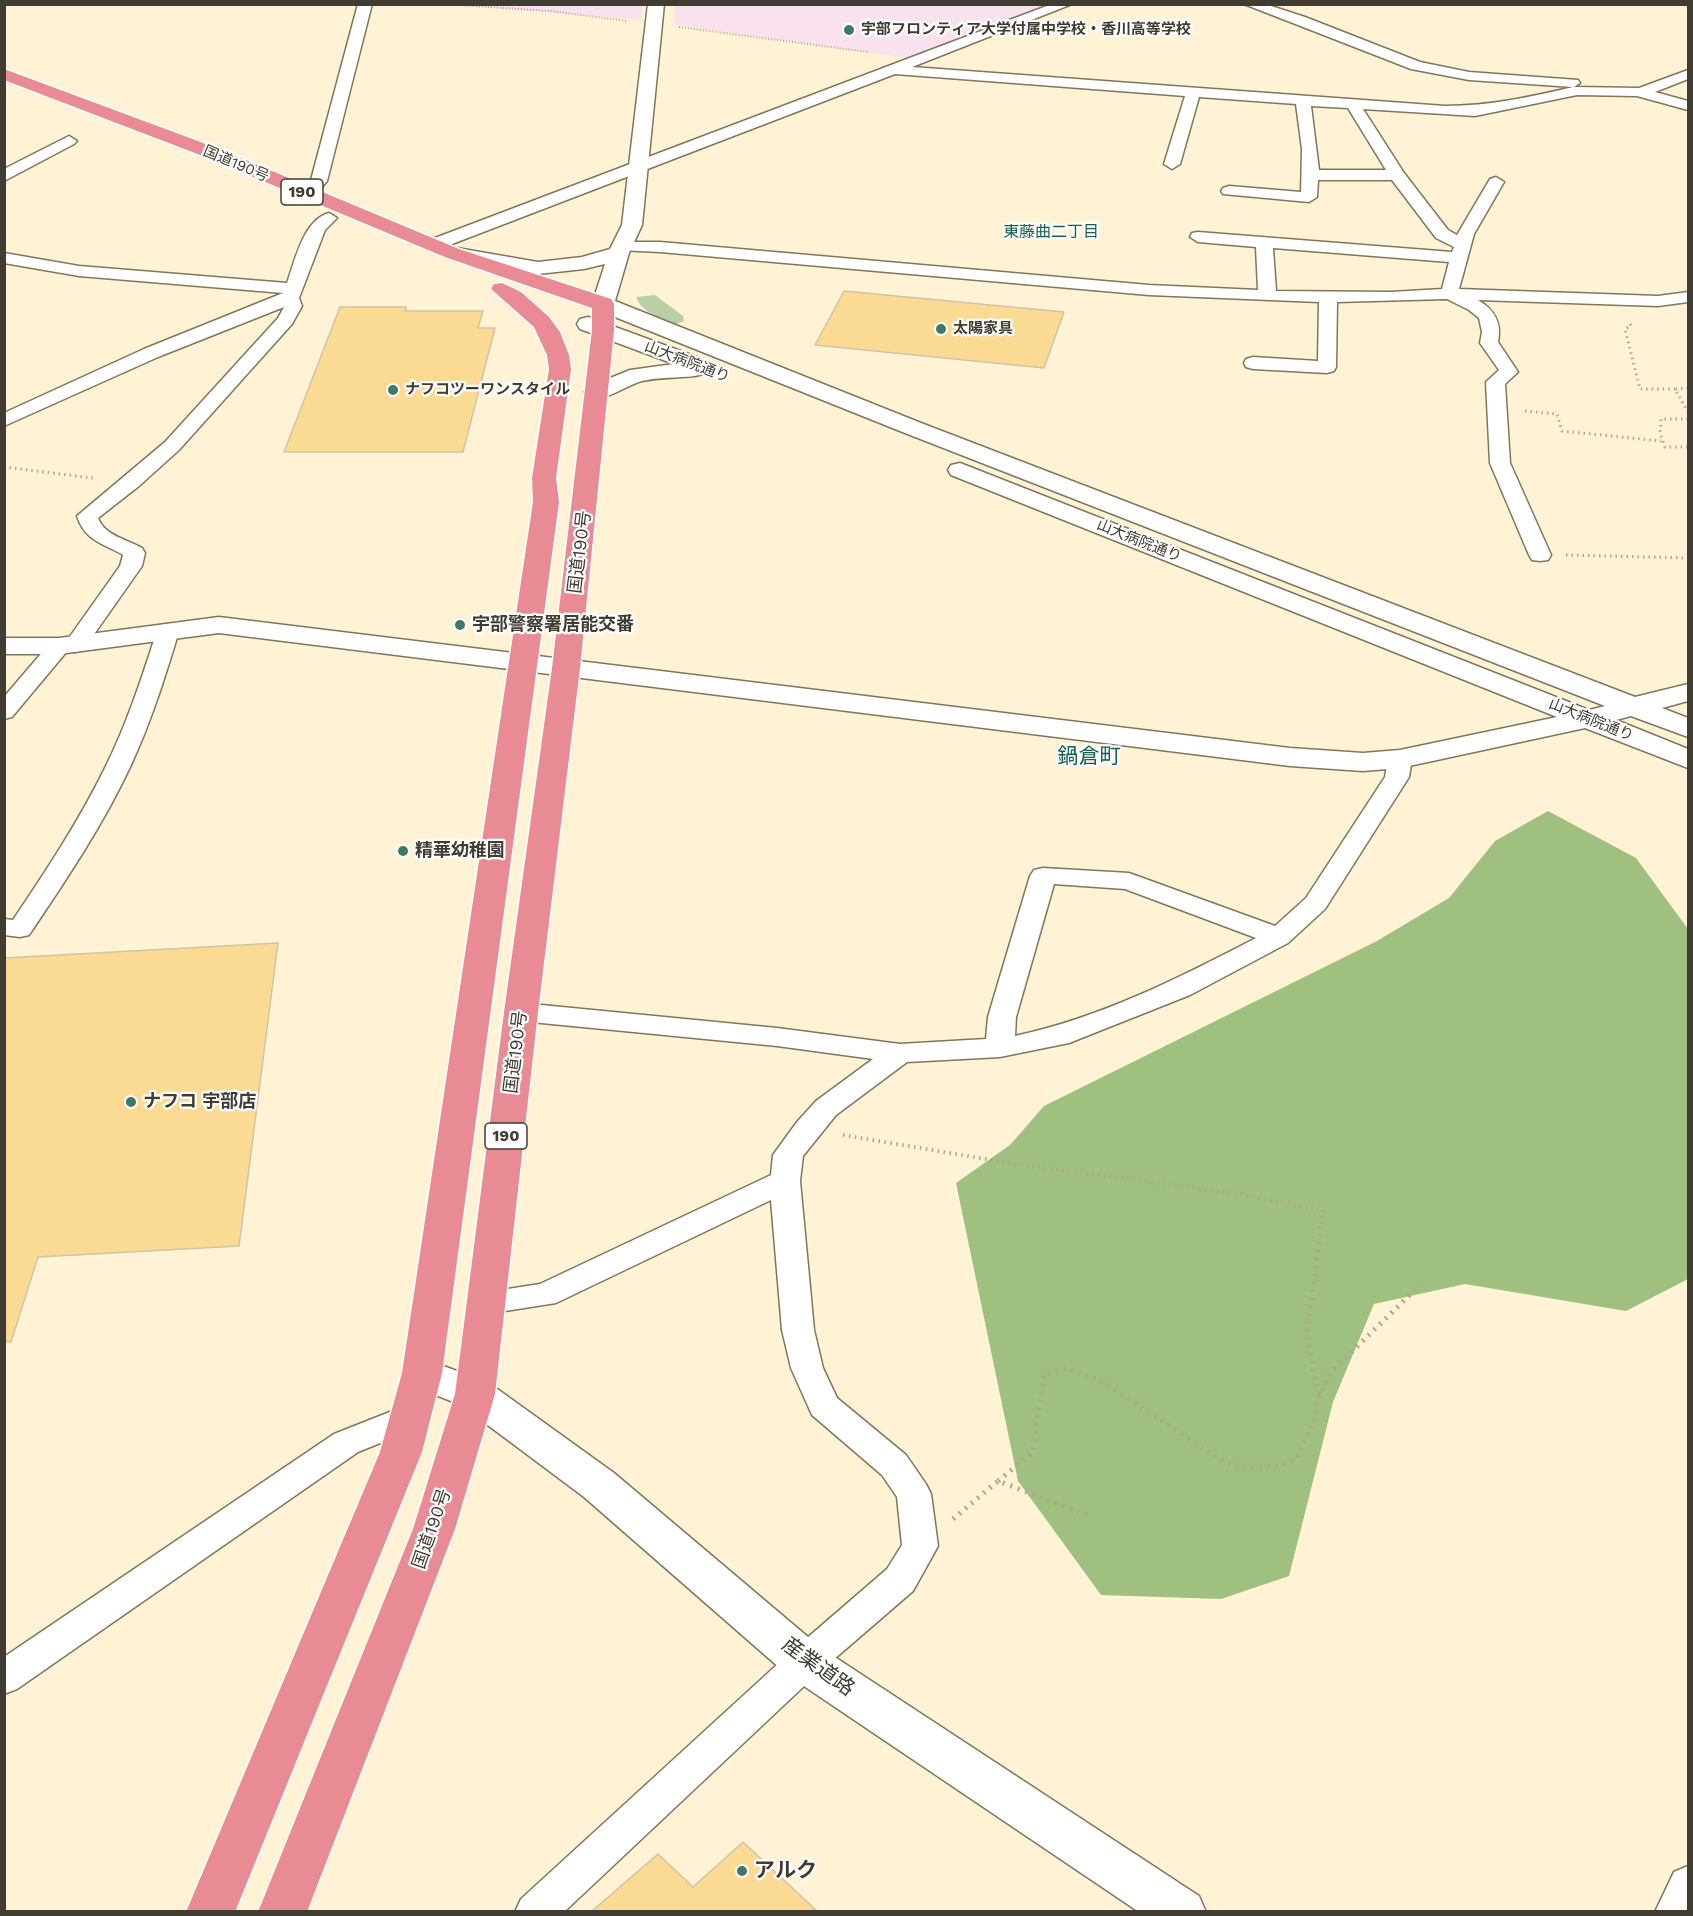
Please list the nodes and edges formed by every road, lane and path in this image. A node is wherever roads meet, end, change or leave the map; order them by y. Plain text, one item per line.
1 (365, 4) edge
2 (443, 4) edge
3 (656, 4) edge
4 (1066, 4) edge
5 (1250, 4) edge
6 (653, 24) junction
7 (915, 60) junction
8 (894, 70) junction
9 (4, 74) edge
10 (1689, 74) edge
11 (4, 86) edge
12 (1641, 92) junction
13 (1193, 93) junction
14 (1303, 101) junction
15 (1353, 105) junction
16 (1689, 105) edge
17 (69, 141) dead end
18 (1172, 164) dead end
19 (638, 167) junction
20 (1312, 175) junction
21 (1397, 175) junction
22 (4, 176) edge
23 (1496, 182) dead end
24 (1229, 191) dead end
25 (308, 194) junction
26 (329, 218) junction
27 (1198, 237) dead end
28 (1264, 243) junction
29 (443, 249) junction
30 (621, 250) junction
31 (1462, 252) junction
32 (4, 258) edge
33 (502, 289) junction
34 (292, 293) junction
35 (1449, 294) junction
36 (1267, 296) junction
37 (1328, 296) junction
38 (1689, 297) edge
39 (1621, 301) junction
40 (583, 317) junction
41 (1253, 363) dead end
42 (706, 369) junction
43 (1689, 388) edge
44 (1675, 389) junction
45 (596, 392) junction
46 (4, 397) edge
47 (31, 407) junction
48 (1497, 409) junction
49 (1689, 412) edge
50 (1689, 419) edge
51 (4, 420) edge
52 (1661, 441) junction
53 (1689, 447) edge
54 (4, 467) edge
55 (132, 482) junction
56 (546, 502) junction
57 (1540, 555) joint
58 (1689, 558) edge
59 (168, 631) junction
60 (4, 646) edge
61 (67, 646) junction
62 (524, 663) junction
63 (566, 669) junction
64 (1689, 692) edge
65 (1636, 707) junction
66 (4, 712) edge
67 (1588, 719) junction
68 (1689, 728) edge
69 (1401, 759) junction
70 (1689, 759) edge
71 (4, 927) edge
72 (1279, 937) junction
73 (521, 1012) junction
74 (1000, 1048) junction
75 (900, 1053) junction
76 (807, 1129) junction
77 (785, 1181) junction
78 (1420, 1285) dead end
79 (486, 1302) junction
80 (422, 1373) junction
81 (475, 1394) junction
82 (1320, 1394) junction
83 (410, 1417) junction
84 (998, 1481) junction
85 (1092, 1517) dead end
86 (920, 1546) junction
87 (805, 1662) junction
88 (4, 1678) edge
89 (1689, 1886) edge
90 (1172, 1909) edge
91 (210, 1911) edge
92 (282, 1911) edge
93 (535, 1911) edge
94 (1676, 1911) edge

1 - 25 street
2 - 6 path
3 - 6 street
4 - 7 street
5 - 12 street
6 - 7 path
6 - 19 street
7 - 8 street
8 - 13 street
8 - 19 street
9 - 25 highway, 国道190号 / 190
10 - 12 street
11 - 26 highway, 国道190号 / 190
12 - 15 street
12 - 16 street
13 - 14 street
13 - 18 street
14 - 15 street
14 - 20 street
15 - 21 street
17 - 22 street
19 - 29 street
19 - 30 street
20 - 21 street
20 - 24 street
21 - 31 street
23 - 31 street
25 - 29 highway, 国道190号 / 190
26 - 33 highway, 国道190号 / 190
26 - 34 street
27 - 28 street
28 - 31 street
28 - 36 street
29 - 30 street
29 - 40 highway, 国道190号 / 190
30 - 36 street
30 - 40 street
31 - 35 street
32 - 34 street
33 - 40 highway, 国道190号 / 190
33 - 56 highway, 国道190号 / 190
34 - 47 street
34 - 55 street
35 - 37 street
35 - 39 street
35 - 48 street
36 - 37 street
37 - 41 street
38 - 39 street
39 - 44 path
40 - 42 street, 山大病院通り
40 - 45 highway, 国道190号 / 190
40 - 56 highway, 国道190号 / 190
40 - 65 street, 山大病院通り
42 - 45 street
42 - 67 street, 山大病院通り
43 - 44 path
44 - 49 path
45 - 63 highway, 国道190号 / 190
46 - 47 street
47 - 51 street
48 - 52 path
48 - 57 street
50 - 52 path
52 - 53 path
54 - 55 path
55 - 61 street
56 - 62 highway, 国道190号 / 190
57 - 58 path
59 - 61 street
59 - 62 street
59 - 71 street
60 - 61 street
61 - 66 street
62 - 63 street
62 - 80 highway, 国道190号 / 190
63 - 69 street
63 - 73 highway, 国道190号 / 190
64 - 65 street
65 - 67 street
65 - 68 street, 山大病院通り
67 - 69 street
67 - 70 street, 山大病院通り
69 - 72 street
72 - 74 street
72 - 74 street
73 - 75 street
73 - 79 highway, 国道190号 / 190
74 - 75 street
75 - 76 street
76 - 77 street
76 - 82 path
77 - 79 street
77 - 86 street
78 - 82 path
79 - 81 highway, 国道190号 / 190
80 - 81 street, 産業道路
80 - 83 highway, 国道190号 / 190
81 - 87 street, 産業道路
81 - 92 highway, 国道190号 / 190
82 - 84 path
83 - 88 street
83 - 91 highway, 国道190号 / 190
84 - 85 path
84 - 86 path
86 - 87 street
87 - 90 street, 産業道路
87 - 93 street
89 - 94 street

